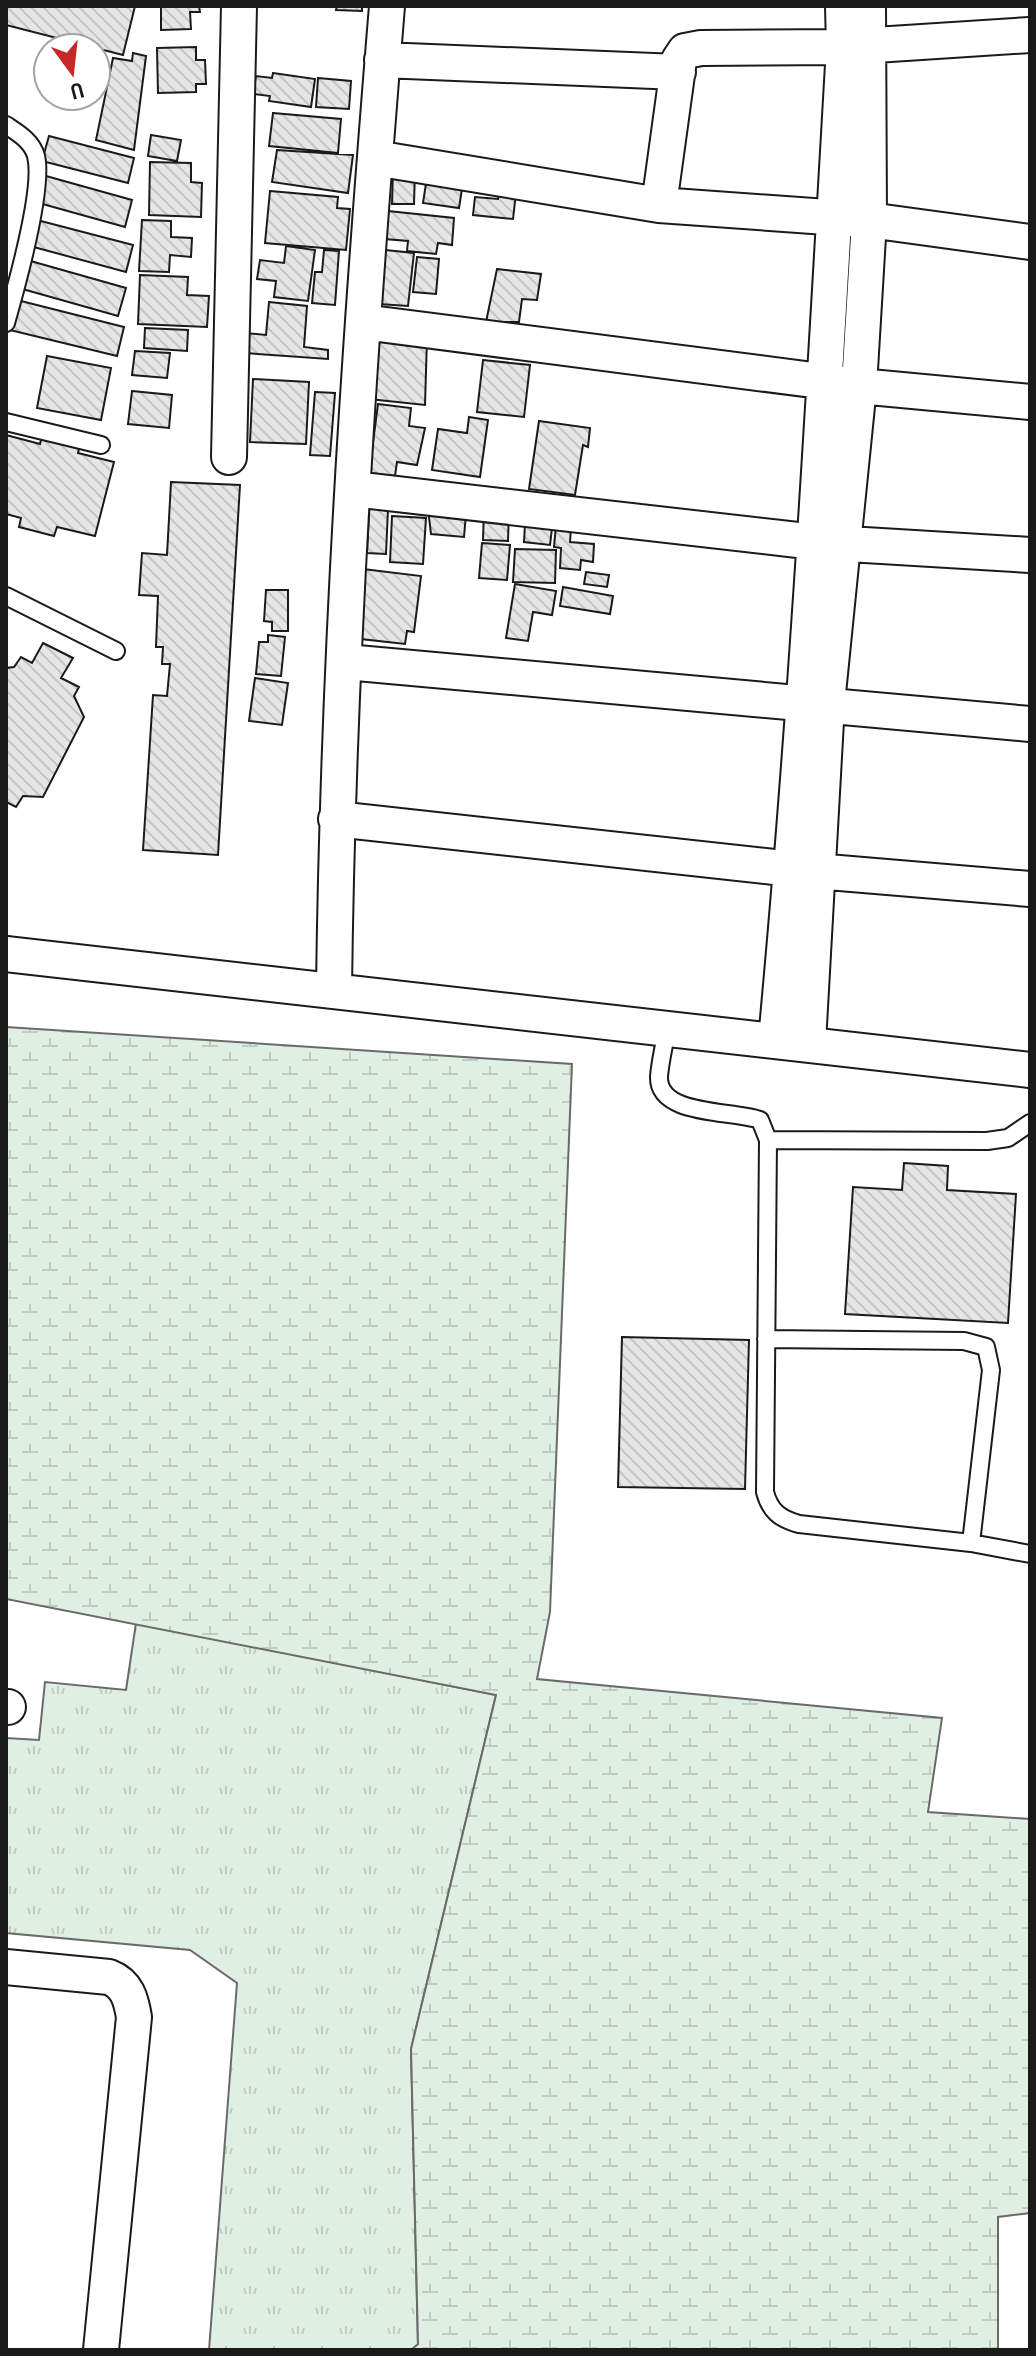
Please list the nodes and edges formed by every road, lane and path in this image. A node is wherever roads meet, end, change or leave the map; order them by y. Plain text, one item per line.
1 (239, 6) edge
2 (387, 6) edge
3 (843, 6) edge
4 (868, 6) edge
5 (1030, 35) edge
6 (856, 46) junction
7 (382, 60) junction
8 (678, 72) junction
9 (6, 125) edge
10 (375, 158) junction
11 (659, 205) junction
12 (834, 219) junction
13 (869, 220) junction
14 (1030, 242) edge
15 (363, 322) junction
16 (6, 323) edge
17 (825, 381) junction
18 (859, 386) junction
19 (1030, 402) edge
20 (6, 422) edge
21 (101, 445) dead end
22 (229, 457) dead end
23 (353, 489) junction
24 (828, 542) junction
25 (1030, 555) edge
26 (6, 596) edge
27 (116, 651) dead end
28 (346, 662) junction
29 (814, 704) junction
30 (1030, 724) edge
31 (336, 819) junction
32 (805, 870) junction
33 (1030, 889) edge
34 (6, 954) edge
35 (334, 989) junction
36 (667, 1027) junction
37 (792, 1042) junction
38 (1030, 1070) edge
39 (1030, 1123) edge
40 (768, 1140) junction
41 (766, 1339) junction
42 (971, 1543) junction
43 (1030, 1554) edge
44 (6, 1967) edge
45 (101, 2350) edge

1 - 22 street
2 - 7 street
3 - 6 street
4 - 6 street
5 - 6 street
6 - 8 street
6 - 12 street
6 - 13 street
7 - 8 street
7 - 10 street
8 - 11 street
9 - 16 lane
10 - 11 street
10 - 15 street
11 - 12 street
12 - 13 street
12 - 17 street
13 - 14 street
13 - 18 street
15 - 17 street
15 - 23 street
17 - 18 street
17 - 24 street
18 - 19 street
18 - 24 street
20 - 21 lane
23 - 24 street
23 - 28 street
24 - 25 street
24 - 29 street
26 - 27 lane
28 - 29 street
28 - 31 street
29 - 30 street
29 - 32 street
31 - 32 street
31 - 35 street
32 - 33 street
32 - 37 street
34 - 35 street
35 - 36 street
36 - 37 street
36 - 40 lane
37 - 38 street
39 - 40 lane
40 - 41 lane
41 - 42 lane
41 - 42 lane
42 - 43 lane
44 - 45 street

